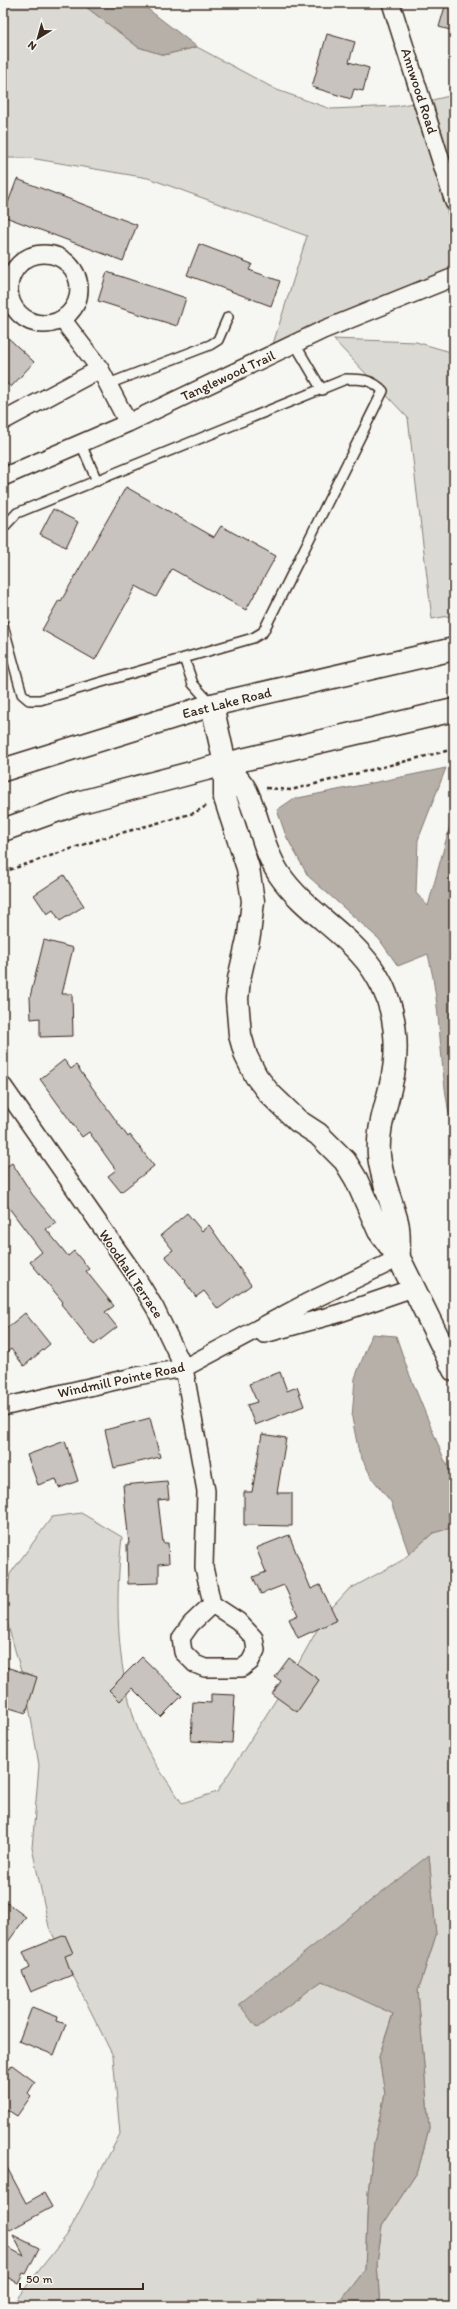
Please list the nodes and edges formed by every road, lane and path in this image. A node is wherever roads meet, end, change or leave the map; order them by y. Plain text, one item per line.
1 (388, 3) edge
2 (454, 202) edge
3 (454, 278) edge
4 (228, 317) dead end
5 (62, 319) junction
6 (295, 344) junction
7 (100, 369) junction
8 (108, 384) junction
9 (322, 390) junction
10 (3, 421) edge
11 (128, 423) junction
12 (81, 444) junction
13 (3, 478) edge
14 (97, 480) junction
15 (3, 528) edge
16 (3, 625) edge
17 (454, 649) edge
18 (184, 658) junction
19 (212, 705) junction
20 (454, 710) edge
21 (225, 764) junction
22 (3, 770) edge
23 (3, 830) edge
24 (3, 1086) edge
25 (399, 1258) junction
26 (413, 1288) junction
27 (235, 1342) junction
28 (184, 1368) junction
29 (454, 1370) edge
30 (3, 1407) edge
31 (212, 1604) dead end

1 - 2 street, Annwood Road
3 - 6 street, Tanglewood Trail
4 - 8 lane
5 - 5 street
5 - 7 street
6 - 9 lane
6 - 11 street, Tanglewood Trail
7 - 8 street
7 - 10 street
8 - 11 street
9 - 14 lane
9 - 18 lane
11 - 12 street, Tanglewood Trail
12 - 13 street, Tanglewood Trail
12 - 14 lane
14 - 15 lane
16 - 18 lane
17 - 19 street, East Lake Road
18 - 19 lane
19 - 21 street
19 - 22 street, East Lake Road
20 - 21 street
21 - 23 street
21 - 25 street
21 - 25 street
24 - 28 street, Woodhall Terrace
25 - 26 street
25 - 27 street, Windmill Pointe Road
26 - 27 street, Windmill Pointe Road
26 - 29 street
27 - 28 street, Windmill Pointe Road
28 - 30 street, Windmill Pointe Road
28 - 31 street, Woodhall Terrace

